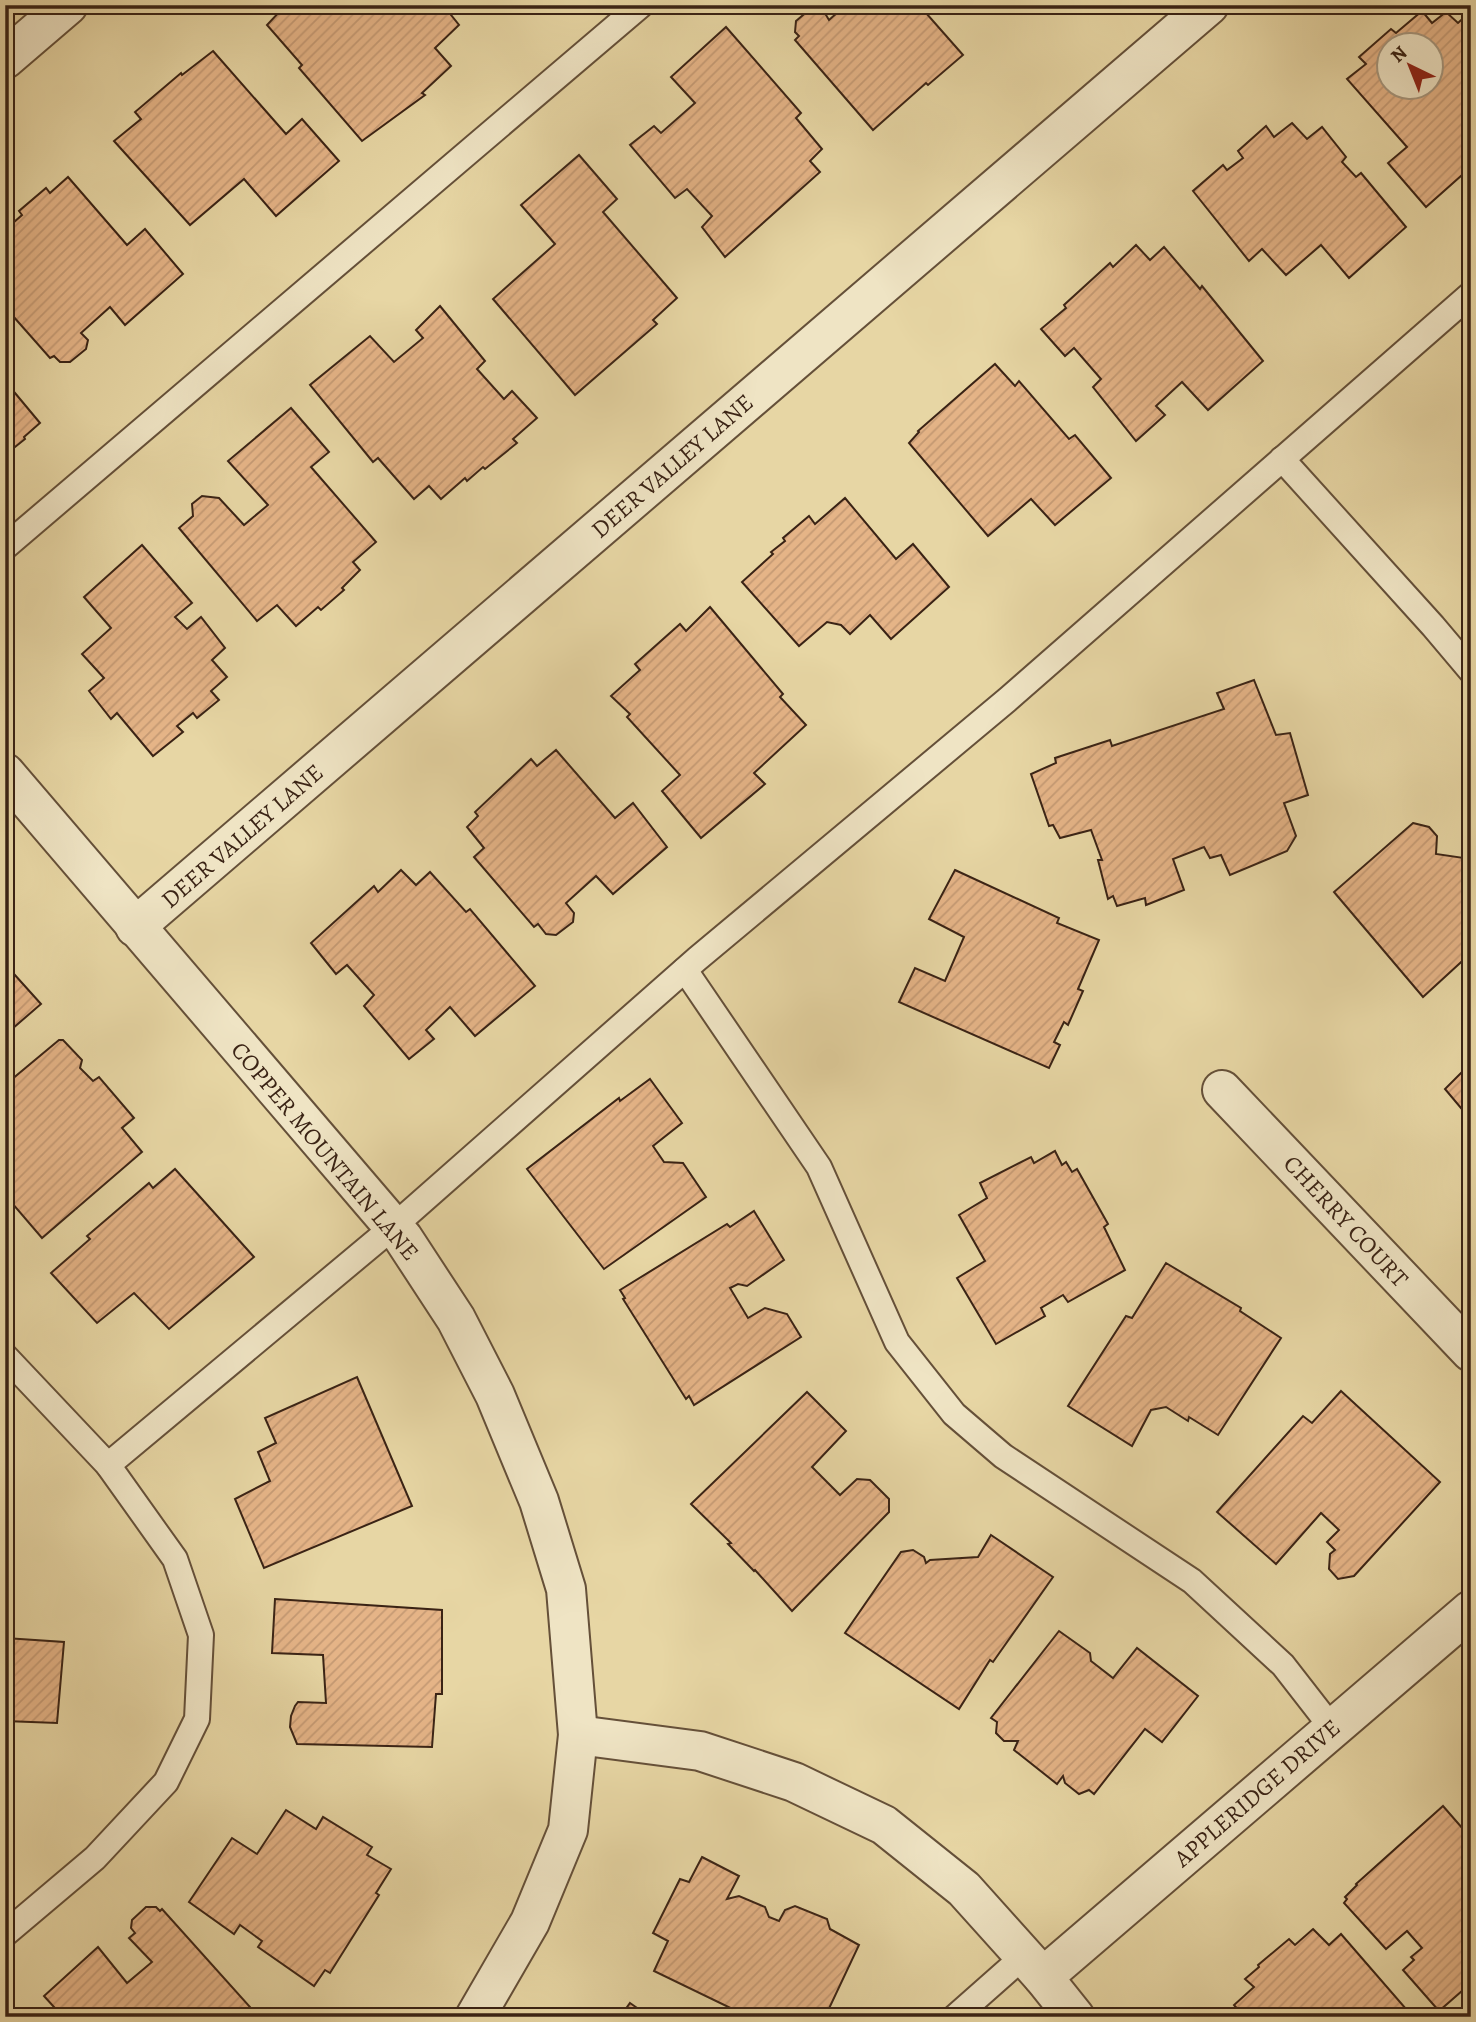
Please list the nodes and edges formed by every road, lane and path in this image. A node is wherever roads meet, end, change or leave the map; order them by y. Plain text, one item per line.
1 (68, 5) edge
2 (641, 5) edge
3 (1209, 5) edge
4 (5, 60) edge
5 (1471, 294) edge
6 (1282, 459) junction
7 (5, 547) edge
8 (1471, 671) edge
9 (5, 774) edge
10 (135, 927) junction
11 (685, 970) junction
12 (1222, 1090) dead end
13 (393, 1227) junction
14 (1471, 1352) edge
15 (5, 1356) edge
16 (108, 1465) junction
17 (1471, 1610) edge
18 (1332, 1728) junction
19 (578, 1735) junction
20 (5, 1934) edge
21 (1033, 1966) junction
22 (475, 2017) edge
23 (955, 2017) edge
24 (1075, 2017) edge

1 - 4 street
2 - 7 lane
3 - 10 street, DEER VALLEY LANE
5 - 6 lane
6 - 8 lane
6 - 11 lane
9 - 10 street, COPPER MOUNTAIN LANE
10 - 13 street, COPPER MOUNTAIN LANE
11 - 13 lane
11 - 18 lane
12 - 14 street, CHERRY COURT
13 - 16 lane
13 - 19 street, COPPER MOUNTAIN LANE
15 - 16 lane
16 - 20 lane
17 - 18 street, APPLERIDGE DRIVE
18 - 21 street, APPLERIDGE DRIVE
19 - 21 street
19 - 22 street, COPPER MOUNTAIN LANE
21 - 23 lane
21 - 24 street

